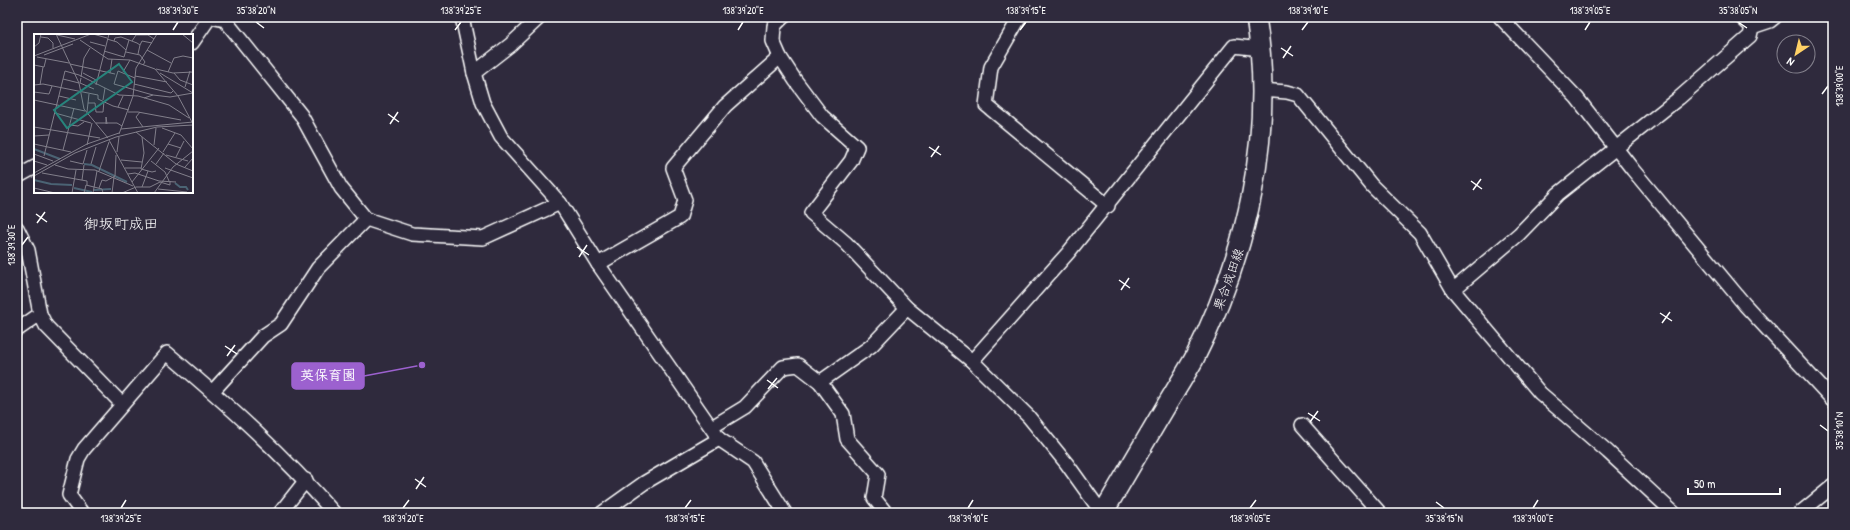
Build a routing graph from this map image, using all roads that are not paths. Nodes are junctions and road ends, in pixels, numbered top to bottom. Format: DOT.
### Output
graph roads {
  1 [pos="210,17"];
  2 [pos="462,17"];
  3 [pos="540,17"];
  4 [pos="1020,17"];
  5 [pos="1256,17"];
  6 [pos="1500,17"];
  7 [pos="1741,17"];
  8 [pos="1775,17"];
  9 [pos="775,20"];
  10 [pos="1752,27"];
  11 [pos="193,42"];
  12 [pos="1262,49"];
  13 [pos="780,57"];
  14 [pos="474,73"];
  15 [pos="1262,90"];
  16 [pos="1617,147"];
  17 [pos="34,168"];
  18 [pos="17,178"];
  19 [pos="560,203"];
  20 [pos="1108,206"];
  21 [pos="366,219"];
  22 [pos="17,228"];
  23 [pos="598,264"];
  24 [pos="1453,290"];
  25 [pos="907,308"];
  26 [pos="40,314"];
  27 [pos="17,330"];
  28 [pos="972,361"];
  29 [pos="820,382"];
  30 [pos="213,391"];
  31 [pos="1833,400"];
  32 [pos="122,404"];
  33 [pos="1302,425"];
  34 [pos="712,428"];
  35 [pos="719,439"];
  36 [pos="306,480"];
  37 [pos="1833,486"];
  38 [pos="82,513"];
  39 [pos="280,513"];
  40 [pos="334,513"];
  41 [pos="602,513"];
  42 [pos="786,513"];
  43 [pos="886,513"];
  44 [pos="1102,513"];
  45 [pos="1380,513"];
  46 [pos="1674,513"];
  47 [pos="1800,513"];
  1 -- 11 [label="street"];
  1 -- 21 [label="street"];
  2 -- 14 [label="street"];
  3 -- 14 [label="street"];
  4 -- 20 [label="street"];
  5 -- 12 [label="main road, 栗合成田線"];
  6 -- 16 [label="street"];
  7 -- 10 [label="street"];
  8 -- 10 [label="street"];
  9 -- 13 [label="street"];
  10 -- 16 [label="street"];
  12 -- 15 [label="main road, 栗合成田線"];
  12 -- 20 [label="street"];
  13 -- 23 [label="street"];
  13 -- 25 [label="street"];
  14 -- 19 [label="street"];
  15 -- 24 [label="street"];
  15 -- 44 [label="main road, 栗合成田線"];
  16 -- 24 [label="street"];
  16 -- 31 [label="street"];
  17 -- 18 [label="street"];
  19 -- 21 [label="street"];
  19 -- 23 [label="street"];
  20 -- 28 [label="street"];
  21 -- 30 [label="street"];
  22 -- 26 [label="street"];
  23 -- 34 [label="street"];
  24 -- 46 [label="street"];
  25 -- 28 [label="street"];
  25 -- 29 [label="street"];
  26 -- 27 [label="street"];
  26 -- 32 [label="street"];
  28 -- 44 [label="street"];
  29 -- 34 [label="street"];
  29 -- 43 [label="street"];
  30 -- 32 [label="street"];
  30 -- 36 [label="street"];
  32 -- 38 [label="street"];
  33 -- 45 [label="street"];
  34 -- 35 [label="street"];
  35 -- 41 [label="street"];
  35 -- 42 [label="street"];
  36 -- 39 [label="street"];
  36 -- 40 [label="street"];
  37 -- 47 [label="street"];
}
